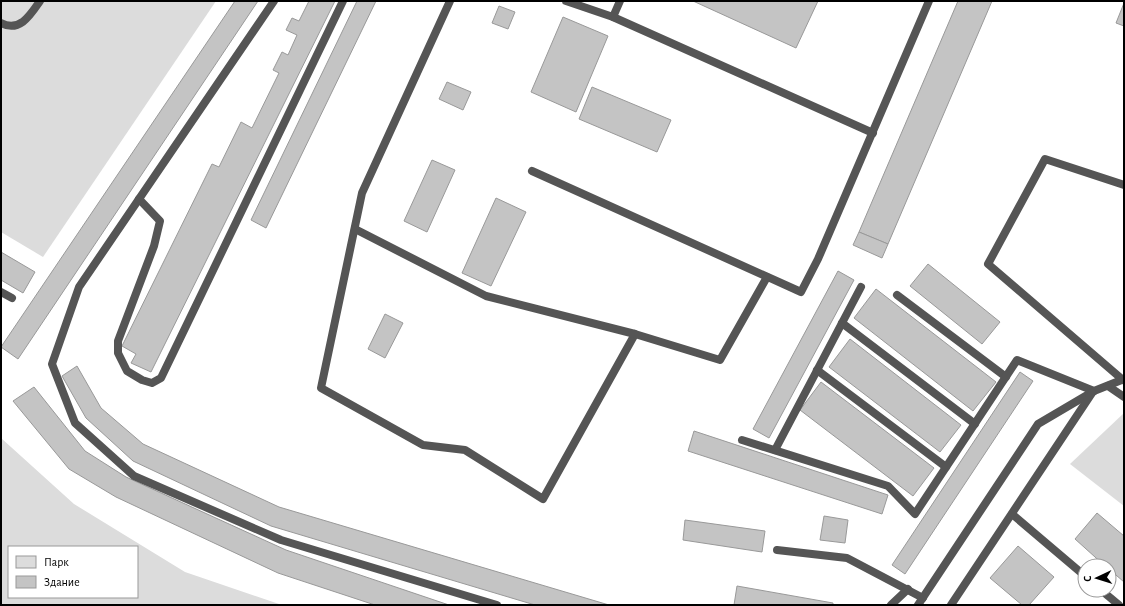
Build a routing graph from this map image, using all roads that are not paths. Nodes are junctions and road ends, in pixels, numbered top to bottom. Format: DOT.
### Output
graph roads {
  1 [pos="40,1"];
  2 [pos="274,1"];
  3 [pos="343,1"];
  4 [pos="450,1"];
  5 [pos="566,1"];
  6 [pos="620,1"];
  7 [pos="929,1"];
  8 [pos="613,17"];
  9 [pos="1,23"];
  10 [pos="873,133"];
  11 [pos="532,171"];
  12 [pos="1124,185"];
  13 [pos="139,200"];
  14 [pos="354,229"];
  15 [pos="768,277"];
  16 [pos="861,287"];
  17 [pos="1,292"];
  18 [pos="897,295"];
  19 [pos="12,298"];
  20 [pos="842,323"];
  21 [pos="635,334"];
  22 [pos="817,370"];
  23 [pos="1006,377"];
  24 [pos="1124,380"];
  25 [pos="1108,386"];
  26 [pos="1094,391"];
  27 [pos="1124,397"];
  28 [pos="975,424"];
  29 [pos="742,440"];
  30 [pos="775,450"];
  31 [pos="946,467"];
  32 [pos="1012,514"];
  33 [pos="777,550"];
  34 [pos="1077,569"];
  35 [pos="908,590"];
  36 [pos="923,598"];
  37 [pos="1111,598"];
  38 [pos="497,605"];
  39 [pos="891,605"];
  40 [pos="918,605"];
  41 [pos="951,605"];
  42 [pos="1119,605"];
  1 -- 9 [label="lane"];
  2 -- 13 [label="lane"];
  3 -- 13 [label="lane"];
  4 -- 14 [label="lane"];
  5 -- 8 [label="lane"];
  6 -- 8 [label="lane"];
  7 -- 10 [label="lane"];
  8 -- 10 [label="lane"];
  10 -- 15 [label="lane"];
  11 -- 15 [label="lane"];
  12 -- 24 [label="lane"];
  13 -- 38 [label="lane"];
  14 -- 21 [label="lane"];
  14 -- 21 [label="lane"];
  15 -- 21 [label="lane"];
  16 -- 20 [label="lane"];
  17 -- 19 [label="lane"];
  18 -- 23 [label="lane"];
  20 -- 22 [label="lane"];
  20 -- 28 [label="lane"];
  22 -- 30 [label="lane"];
  22 -- 31 [label="lane"];
  23 -- 26 [label="lane"];
  23 -- 28 [label="lane"];
  24 -- 25 [label="lane"];
  25 -- 26 [label="lane"];
  25 -- 27 [label="lane"];
  26 -- 32 [label="lane"];
  26 -- 36 [label="lane"];
  28 -- 31 [label="lane"];
  29 -- 30 [label="lane"];
  30 -- 31 [label="lane"];
  32 -- 34 [label="lane"];
  32 -- 41 [label="lane"];
  33 -- 35 [label="lane"];
  35 -- 36 [label="lane"];
  35 -- 39 [label="lane"];
  36 -- 40 [label="lane"];
  37 -- 42 [label="lane"];
}
